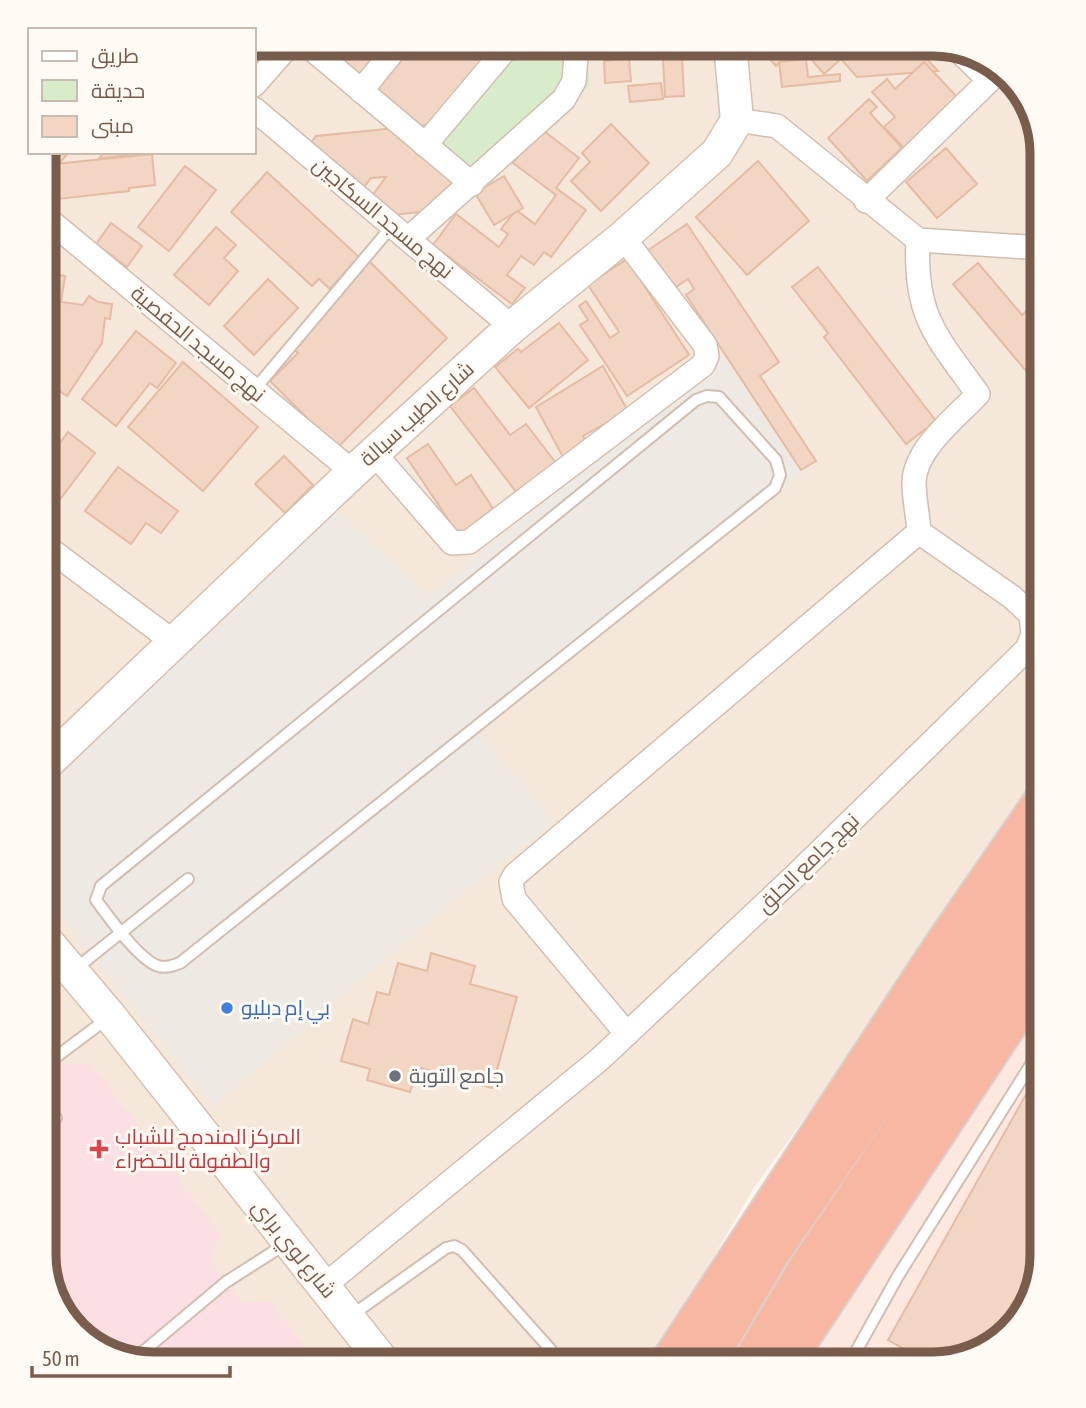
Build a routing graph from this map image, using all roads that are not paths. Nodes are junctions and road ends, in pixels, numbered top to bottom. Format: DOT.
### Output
graph roads {
  1 [pos="279,56"];
  2 [pos="320,56"];
  3 [pos="389,56"];
  4 [pos="500,56"];
  5 [pos="576,56"];
  6 [pos="731,56"];
  7 [pos="992,76"];
  8 [pos="256,83"];
  9 [pos="361,91"];
  10 [pos="256,110"];
  11 [pos="737,120"];
  12 [pos="425,145"];
  13 [pos="472,184"];
  14 [pos="866,201"];
  15 [pos="56,226"];
  16 [pos="400,233"];
  17 [pos="623,237"];
  18 [pos="918,240"];
  19 [pos="1030,247"];
  20 [pos="512,327"];
  21 [pos="254,390"];
  22 [pos="363,462"];
  23 [pos="919,532"];
  24 [pos="56,554"];
  25 [pos="1030,614"];
  26 [pos="1030,642"];
  27 [pos="175,643"];
  28 [pos="56,754"];
  29 [pos="1030,820"];
  30 [pos="1030,876"];
  31 [pos="188,878"];
  32 [pos="122,933"];
  33 [pos="1030,940"];
  34 [pos="56,953"];
  35 [pos="72,972"];
  36 [pos="1030,990"];
  37 [pos="110,1016"];
  38 [pos="627,1034"];
  39 [pos="56,1057"];
  40 [pos="1030,1066"];
  41 [pos="287,1243"];
  42 [pos="325,1285"];
  43 [pos="349,1317"];
  44 [pos="551,1350"];
  45 [pos="143,1351"];
  46 [pos="376,1352"];
  47 [pos="677,1352"];
  48 [pos="712,1352"];
  49 [pos="758,1352"];
  50 [pos="791,1352"];
  51 [pos="856,1352"];
  1 -- 8 [label="street"];
  2 -- 9 [label="street"];
  3 -- 9 [label="street"];
  4 -- 12 [label="street"];
  5 -- 13 [label="street"];
  6 -- 11 [label="street"];
  7 -- 14 [label="street"];
  9 -- 12 [label="street"];
  10 -- 16 [label="street, نهج مسجد السكاجين"];
  11 -- 14 [label="street"];
  11 -- 17 [label="street, شارع الطيب سيالة"];
  12 -- 13 [label="street"];
  13 -- 16 [label="street"];
  14 -- 18 [label="street"];
  15 -- 21 [label="street, نهج مسجد الحفصية"];
  16 -- 20 [label="street, نهج مسجد السكاجين"];
  16 -- 21 [label="lane"];
  17 -- 20 [label="street, شارع الطيب سيالة"];
  17 -- 22 [label="street, نهج مسجد الحفصية"];
  18 -- 19 [label="street"];
  18 -- 23 [label="street"];
  20 -- 22 [label="street, شارع الطيب سيالة"];
  21 -- 22 [label="street, نهج مسجد الحفصية"];
  22 -- 27 [label="street, شارع الطيب سيالة"];
  23 -- 25 [label="street, نهج جامع الحلق"];
  23 -- 38 [label="street"];
  24 -- 27 [label="street"];
  26 -- 38 [label="street, نهج جامع الحلق"];
  27 -- 28 [label="street, شارع الطيب سيالة"];
  29 -- 47 [label="highway"];
  30 -- 48 [label="highway"];
  31 -- 32 [label="lane"];
  32 -- 32 [label="lane"];
  32 -- 35 [label="lane"];
  33 -- 49 [label="highway"];
  34 -- 35 [label="street, شارع لوي براي"];
  35 -- 37 [label="street, شارع لوي براي"];
  36 -- 50 [label="highway"];
  37 -- 39 [label="lane"];
  37 -- 41 [label="street, شارع لوي براي"];
  38 -- 42 [label="street, نهج جامع الحلق"];
  40 -- 51 [label="lane"];
  41 -- 42 [label="street, شارع لوي براي"];
  41 -- 45 [label="lane"];
  42 -- 43 [label="street, شارع لوي براي"];
  43 -- 44 [label="lane"];
  43 -- 46 [label="street, شارع لوي براي"];
}
